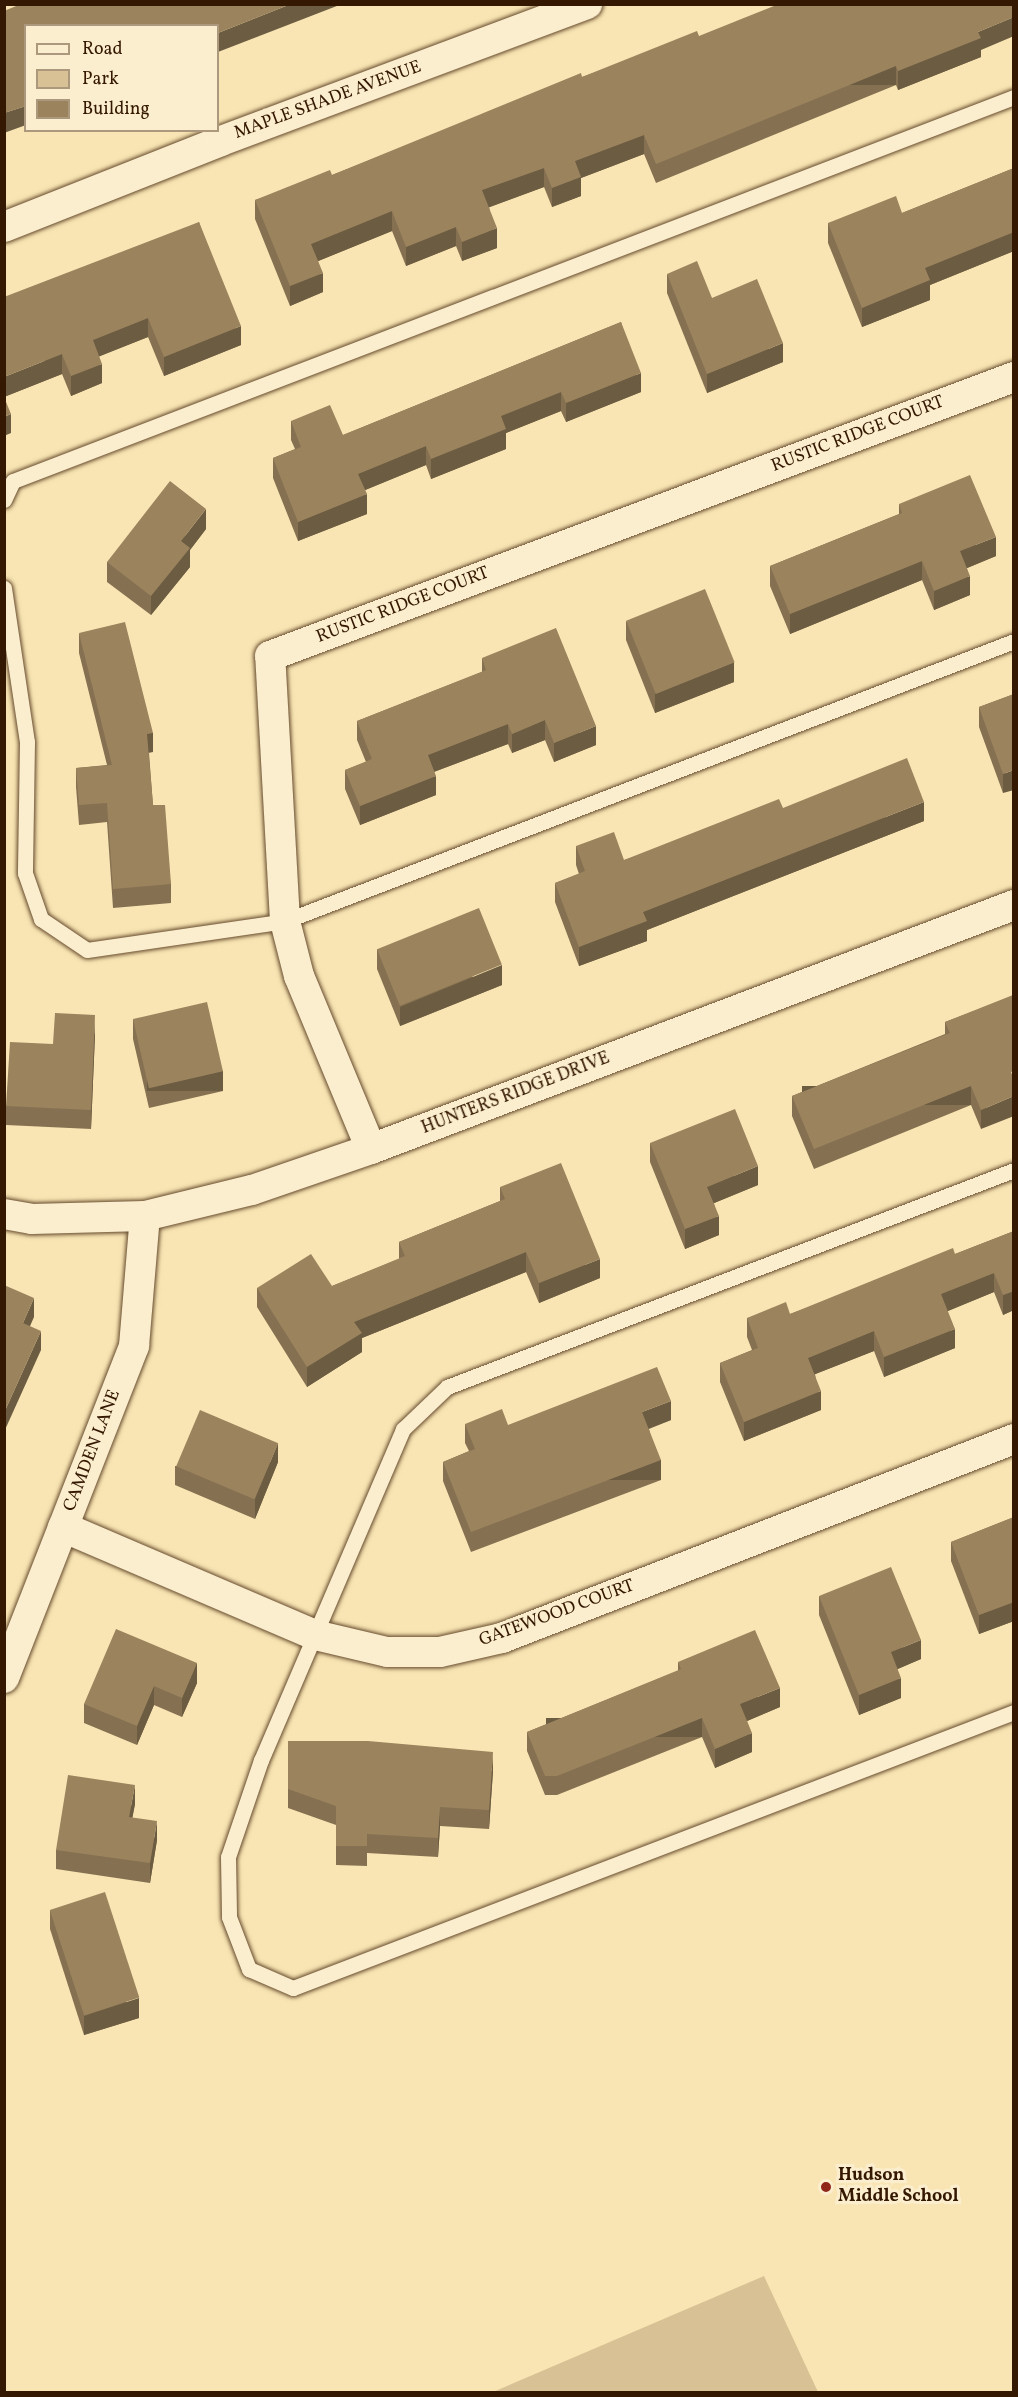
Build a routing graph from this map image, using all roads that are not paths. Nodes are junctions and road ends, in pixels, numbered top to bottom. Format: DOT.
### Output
graph roads {
  1 [pos="587,4"];
  2 [pos="1014,97"];
  3 [pos="4,227"];
  4 [pos="1014,377"];
  5 [pos="4,500"];
  6 [pos="4,588"];
  7 [pos="1014,641"];
  8 [pos="1014,905"];
  9 [pos="285,921"];
  10 [pos="371,1149"];
  11 [pos="1014,1170"];
  12 [pos="4,1214"];
  13 [pos="146,1216"];
  14 [pos="1014,1439"];
  15 [pos="63,1527"];
  16 [pos="315,1635"];
  17 [pos="4,1678"];
  18 [pos="1014,1712"];
  1 -- 3 [label="street, MAPLE SHADE AVENUE"];
  2 -- 5 [label="lane"];
  4 -- 9 [label="street, RUSTIC RIDGE COURT"];
  6 -- 9 [label="lane"];
  7 -- 9 [label="lane"];
  8 -- 10 [label="street, HUNTERS RIDGE DRIVE"];
  9 -- 10 [label="street, RUSTIC RIDGE COURT"];
  10 -- 13 [label="street, HUNTERS RIDGE DRIVE"];
  11 -- 16 [label="lane"];
  12 -- 13 [label="street, HUNTERS RIDGE DRIVE"];
  13 -- 15 [label="street, CAMDEN LANE"];
  14 -- 16 [label="street, GATEWOOD COURT"];
  15 -- 16 [label="street, GATEWOOD COURT"];
  15 -- 17 [label="street, CAMDEN LANE"];
  16 -- 18 [label="lane"];
}
